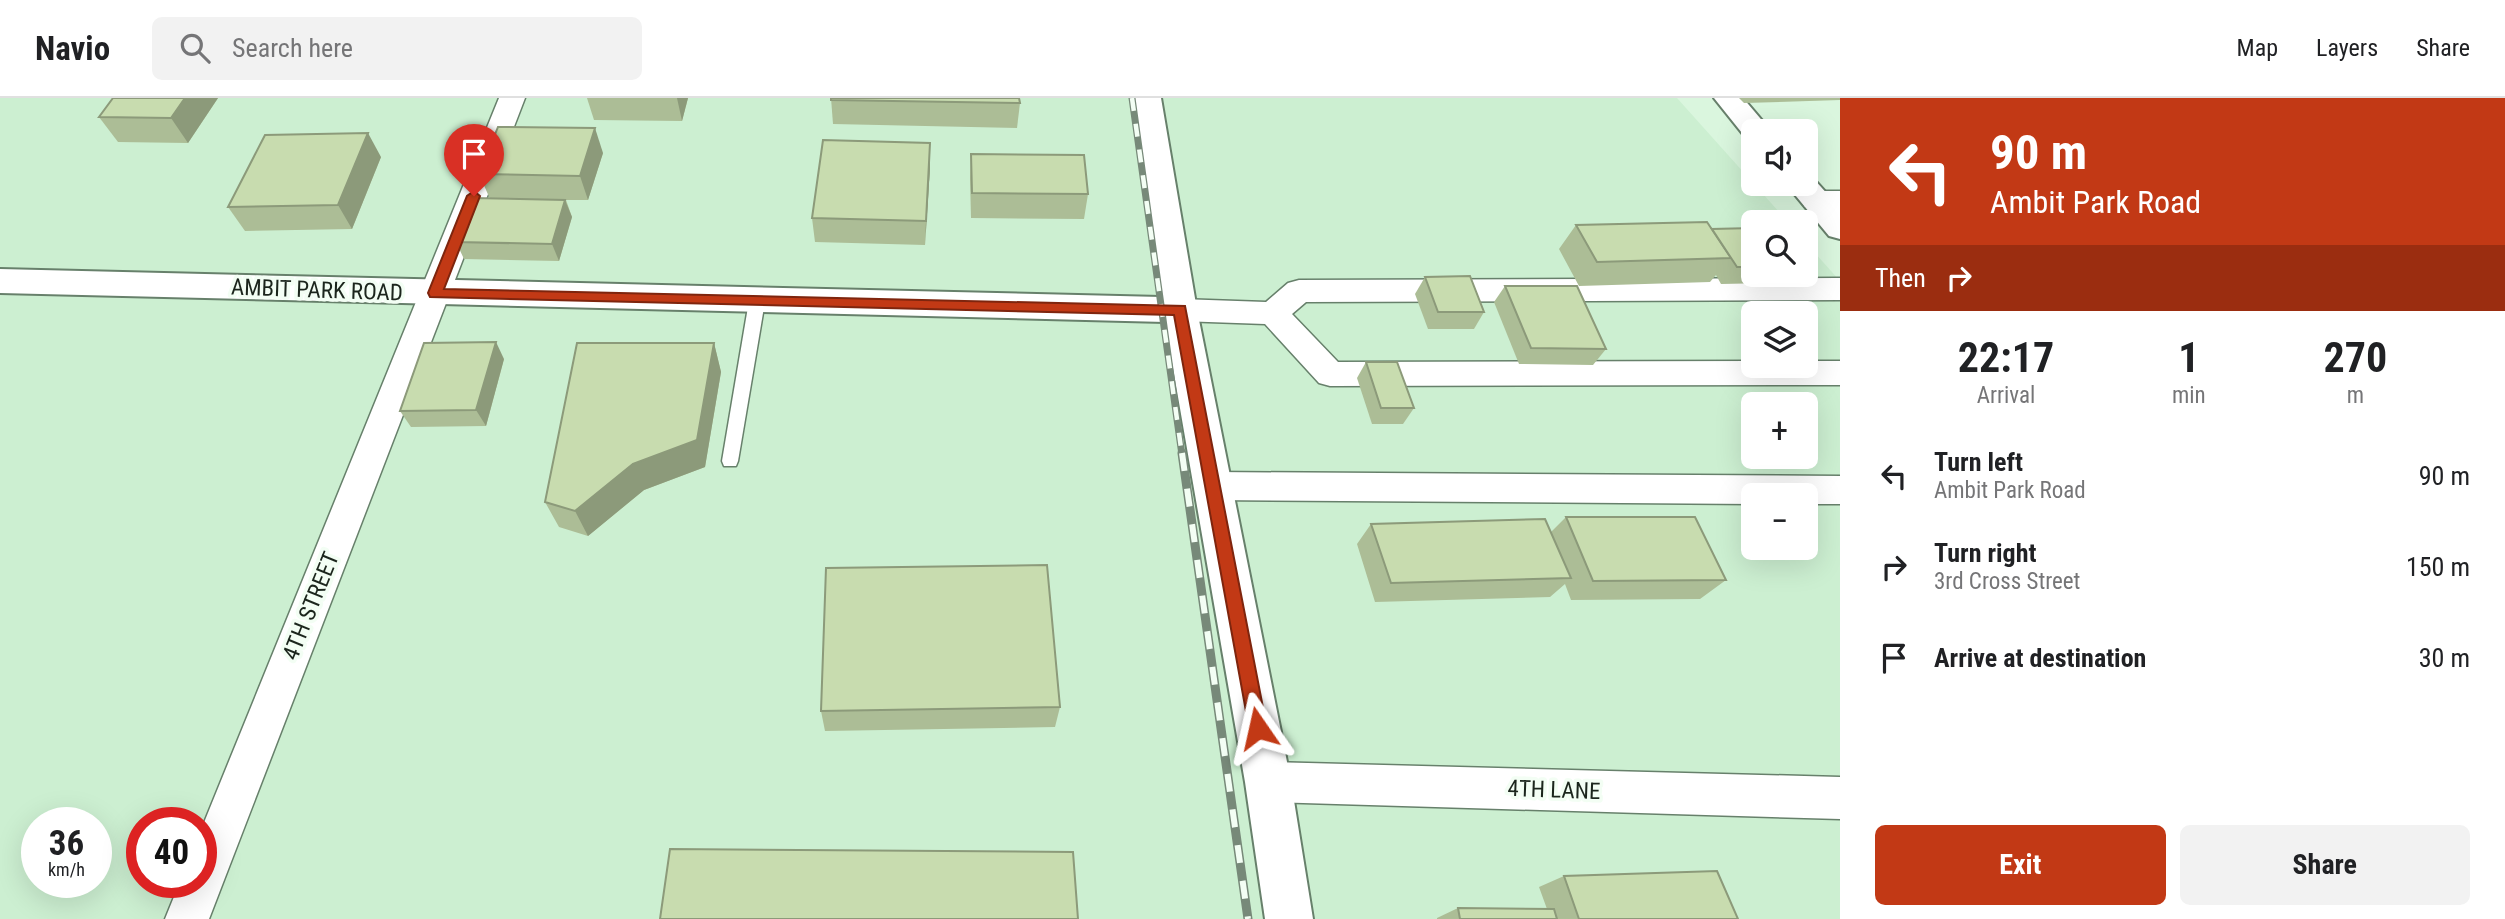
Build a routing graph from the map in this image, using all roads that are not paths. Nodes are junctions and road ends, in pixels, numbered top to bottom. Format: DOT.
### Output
graph roads {
  1 [pos="512,98"];
  2 [pos="1147,98"];
  3 [pos="1728,98"];
  4 [pos="1746,119"];
  5 [pos="1819,195"];
  6 [pos="1840,228"];
  7 [pos="0,281"];
  8 [pos="1840,289"];
  9 [pos="435,293"];
  10 [pos="757,301"];
  11 [pos="1180,310"];
  12 [pos="1273,313"];
  13 [pos="1840,373"];
  14 [pos="730,461"];
  15 [pos="1213,486"];
  16 [pos="1840,491"];
  17 [pos="1268,782"];
  18 [pos="1840,799"];
  19 [pos="187,919"];
  20 [pos="1289,919"];
  1 -- 9 [label="street, 4TH STREET"];
  2 -- 11 [label="street"];
  3 -- 4 [label="street"];
  5 -- 6 [label="street"];
  7 -- 9 [label="street, AMBIT PARK ROAD"];
  8 -- 12 [label="street"];
  9 -- 10 [label="street, AMBIT PARK ROAD"];
  9 -- 19 [label="street, 4TH STREET"];
  10 -- 11 [label="street, AMBIT PARK ROAD"];
  10 -- 14 [label="lane"];
  11 -- 12 [label="street"];
  11 -- 15 [label="street"];
  12 -- 13 [label="street"];
  15 -- 16 [label="street"];
  15 -- 17 [label="street"];
  17 -- 18 [label="street, 4TH LANE"];
  17 -- 20 [label="street"];
}
